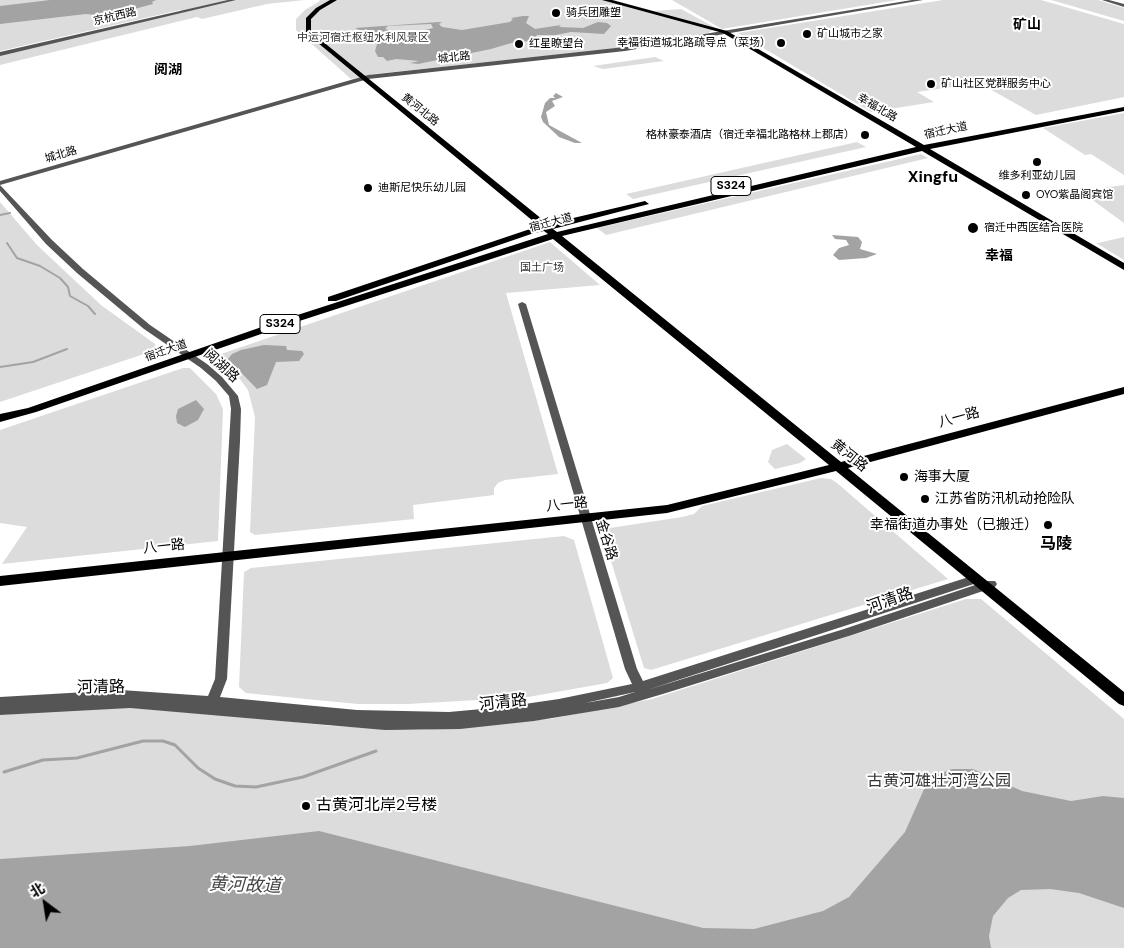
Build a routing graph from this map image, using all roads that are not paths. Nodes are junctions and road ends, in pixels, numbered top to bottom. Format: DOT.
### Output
graph roads {
  1 [pos="234,0"];
  2 [pos="334,0"];
  3 [pos="338,0"];
  4 [pos="605,0"];
  5 [pos="921,0"];
  6 [pos="1104,0"];
  7 [pos="1124,6"];
  8 [pos="727,32"];
  9 [pos="0,54"];
  10 [pos="365,78"];
  11 [pos="1124,103"];
  12 [pos="1124,109"];
  13 [pos="922,145"];
  14 [pos="0,183"];
  15 [pos="0,187"];
  16 [pos="553,230"];
  17 [pos="1124,263"];
  18 [pos="1124,267"];
  19 [pos="522,304"];
  20 [pos="185,354"];
  21 [pos="1124,385"];
  22 [pos="1124,390"];
  23 [pos="0,410"];
  24 [pos="0,418"];
  25 [pos="840,463"];
  26 [pos="584,516"];
  27 [pos="230,552"];
  28 [pos="0,572"];
  29 [pos="0,581"];
  30 [pos="984,583"];
  31 [pos="642,691"];
  32 [pos="1124,691"];
  33 [pos="1124,700"];
  34 [pos="0,702"];
  35 [pos="211,706"];
  36 [pos="0,710"];
  1 -- 9 [label="street, 京杭西路"];
  2 -- 10 [label="main road, 黄河北路"];
  3 -- 10 [label="main road, 黄河北路"];
  4 -- 8 [label="main road, 幸福北路"];
  5 -- 8 [label="street, 城北路"];
  6 -- 7 [label="street"];
  8 -- 10 [label="street, 城北路"];
  8 -- 13 [label="main road, 幸福北路"];
  10 -- 14 [label="street, 城北路"];
  10 -- 16 [label="main road, 黄河北路"];
  11 -- 13 [label="main road, 宿迁大道 / S324"];
  12 -- 13 [label="main road, 宿迁大道 / S324"];
  13 -- 16 [label="main road, 宿迁大道 / S324"];
  13 -- 17 [label="main road, 幸福北路"];
  13 -- 18 [label="main road, 幸福北路"];
  15 -- 20 [label="street, 阅湖路"];
  16 -- 20 [label="main road, 宿迁大道 / S324"];
  16 -- 25 [label="main road, 黄河路"];
  19 -- 26 [label="street, 金谷路"];
  20 -- 23 [label="main road, 宿迁大道 / S324"];
  20 -- 24 [label="main road, 宿迁大道 / S324"];
  20 -- 27 [label="street, 阅湖路"];
  21 -- 25 [label="main road, 八一路"];
  22 -- 25 [label="main road, 八一路"];
  25 -- 26 [label="main road, 八一路"];
  25 -- 30 [label="main road, 黄河路"];
  26 -- 27 [label="main road, 八一路"];
  26 -- 31 [label="street, 金谷路"];
  27 -- 28 [label="main road, 八一路"];
  27 -- 29 [label="main road, 八一路"];
  27 -- 35 [label="street, 阅湖路"];
  30 -- 31 [label="street, 河清路"];
  30 -- 32 [label="main road, 黄河路"];
  30 -- 33 [label="main road, 黄河路"];
  31 -- 35 [label="street, 河清路"];
  34 -- 35 [label="street, 河清路"];
  35 -- 36 [label="street, 河清路"];
}
